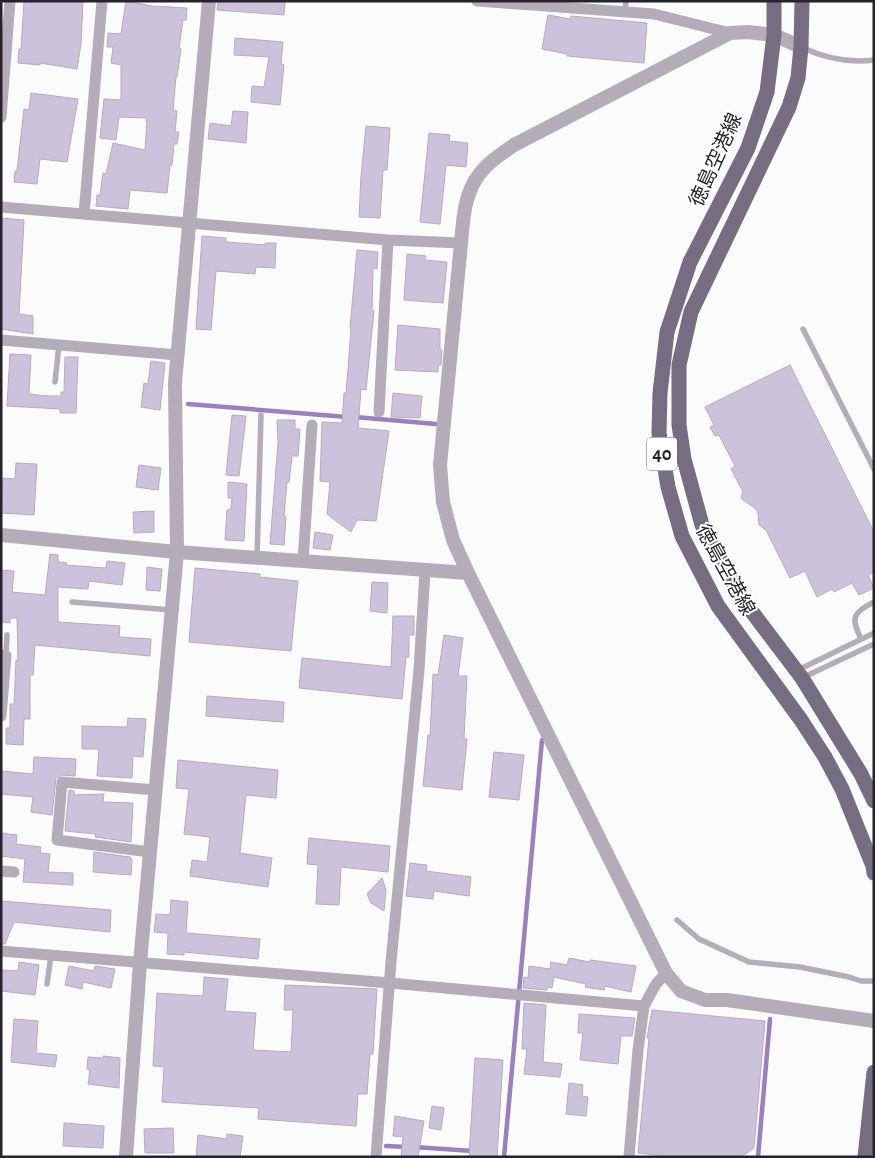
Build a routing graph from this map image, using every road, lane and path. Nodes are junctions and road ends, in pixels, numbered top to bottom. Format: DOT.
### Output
graph roads {
  1 [pos="10,1"];
  2 [pos="102,1"];
  3 [pos="209,1"];
  4 [pos="477,1"];
  5 [pos="774,1"];
  6 [pos="802,1"];
  7 [pos="626,6"];
  8 [pos="730,33"];
  9 [pos="774,35"];
  10 [pos="801,47"];
  11 [pos="874,60"];
  12 [pos="1,117"];
  13 [pos="1,207"];
  14 [pos="84,214"];
  15 [pos="189,222"];
  16 [pos="388,240"];
  17 [pos="461,243"];
  18 [pos="803,329"];
  19 [pos="1,340"];
  20 [pos="59,345"];
  21 [pos="178,355"];
  22 [pos="55,382"];
  23 [pos="379,412"];
  24 [pos="261,416"];
  25 [pos="312,425"];
  26 [pos="874,469"];
  27 [pos="1,535"];
  28 [pos="177,552"];
  29 [pos="257,558"];
  30 [pos="302,561"];
  31 [pos="425,571"];
  32 [pos="468,574"];
  33 [pos="72,602"];
  34 [pos="874,602"];
  35 [pos="172,610"];
  36 [pos="874,633"];
  37 [pos="7,635"];
  38 [pos="861,639"];
  39 [pos="874,644"];
  40 [pos="4,655"];
  41 [pos="799,674"];
  42 [pos="1,716"];
  43 [pos="155,790"];
  44 [pos="874,801"];
  45 [pos="150,852"];
  46 [pos="1,871"];
  47 [pos="14,872"];
  48 [pos="874,873"];
  49 [pos="678,920"];
  50 [pos="1,951"];
  51 [pos="51,955"];
  52 [pos="140,963"];
  53 [pos="666,974"];
  54 [pos="874,980"];
  55 [pos="390,983"];
  56 [pos="48,984"];
  57 [pos="644,1006"];
  58 [pos="874,1021"];
  59 [pos="874,1072"];
  60 [pos="126,1157"];
  61 [pos="376,1157"];
  62 [pos="629,1157"];
  63 [pos="865,1157"];
  1 -- 12 [label="street"];
  2 -- 14 [label="street"];
  3 -- 15 [label="street"];
  4 -- 7 [label="street"];
  5 -- 9 [label="main road, 徳島空港線 / 40"];
  6 -- 10 [label="main road, 徳島空港線 / 40"];
  7 -- 8 [label="street"];
  8 -- 9 [label="street"];
  8 -- 17 [label="street"];
  9 -- 10 [label="street"];
  9 -- 48 [label="main road, 徳島空港線 / 40"];
  10 -- 11 [label="lane"];
  10 -- 41 [label="main road, 徳島空港線 / 40"];
  13 -- 14 [label="street"];
  14 -- 15 [label="street"];
  15 -- 16 [label="street"];
  15 -- 21 [label="street"];
  16 -- 17 [label="street"];
  16 -- 23 [label="street"];
  17 -- 32 [label="street"];
  18 -- 26 [label="lane"];
  19 -- 20 [label="street"];
  20 -- 21 [label="street"];
  20 -- 22 [label="lane"];
  21 -- 28 [label="street"];
  24 -- 29 [label="lane"];
  25 -- 30 [label="street"];
  27 -- 28 [label="street"];
  28 -- 29 [label="street"];
  28 -- 35 [label="street"];
  29 -- 30 [label="street"];
  30 -- 31 [label="street"];
  31 -- 32 [label="street"];
  31 -- 55 [label="street"];
  32 -- 53 [label="street"];
  33 -- 35 [label="lane"];
  34 -- 38 [label="lane"];
  35 -- 43 [label="street"];
  36 -- 38 [label="lane"];
  37 -- 40 [label="lane"];
  38 -- 41 [label="lane"];
  39 -- 41 [label="lane"];
  40 -- 42 [label="street"];
  41 -- 44 [label="main road, 徳島空港線 / 40"];
  43 -- 45 [label="street"];
  43 -- 45 [label="street"];
  45 -- 52 [label="street"];
  46 -- 47 [label="street"];
  49 -- 54 [label="lane"];
  50 -- 51 [label="street"];
  51 -- 52 [label="street"];
  51 -- 56 [label="lane"];
  52 -- 55 [label="street"];
  52 -- 60 [label="street"];
  53 -- 57 [label="street"];
  53 -- 58 [label="street"];
  55 -- 57 [label="street"];
  55 -- 61 [label="street"];
  57 -- 62 [label="street"];
  59 -- 63 [label="main road"];
}
